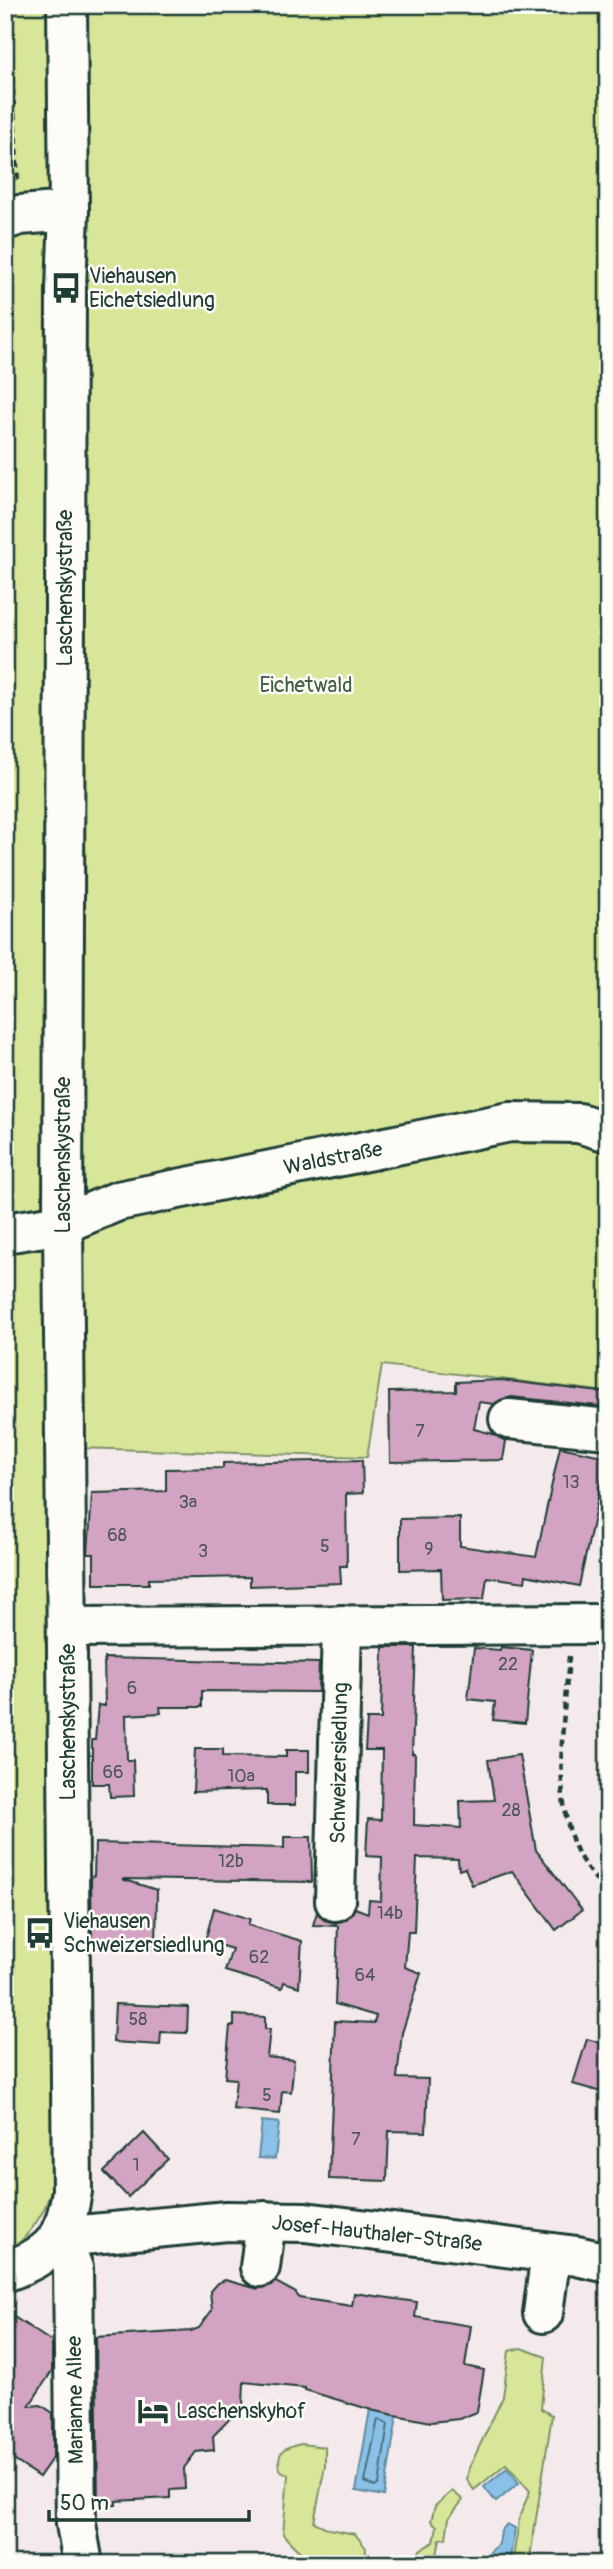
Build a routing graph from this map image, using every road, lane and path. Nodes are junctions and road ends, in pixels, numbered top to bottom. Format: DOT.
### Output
graph roads {
  1 [pos="8,5"];
  2 [pos="67,5"];
  3 [pos="69,211"];
  4 [pos="13,217"];
  5 [pos="608,1132"];
  6 [pos="63,1224"];
  7 [pos="5,1233"];
  8 [pos="509,1419"];
  9 [pos="608,1429"];
  10 [pos="590,1624"];
  11 [pos="342,1625"];
  12 [pos="67,1627"];
  13 [pos="608,1890"];
  14 [pos="335,1901"];
  15 [pos="266,2221"];
  16 [pos="61,2237"];
  17 [pos="551,2253"];
  18 [pos="608,2263"];
  19 [pos="260,2267"];
  20 [pos="5,2272"];
  21 [pos="543,2314"];
  22 [pos="83,2564"];
  1 -- 4 [label="path"];
  2 -- 3 [label="street, Laschenskystraße"];
  3 -- 4 [label="street"];
  3 -- 6 [label="street, Laschenskystraße"];
  5 -- 6 [label="street, Waldstraße"];
  6 -- 7 [label="street, Waldstraße"];
  6 -- 12 [label="street, Laschenskystraße"];
  8 -- 9 [label="street"];
  10 -- 11 [label="street"];
  10 -- 13 [label="path"];
  11 -- 12 [label="street"];
  11 -- 14 [label="street, Schweizersiedlung"];
  12 -- 16 [label="street, Laschenskystraße"];
  15 -- 16 [label="street, Josef-Hauthaler-Straße"];
  15 -- 17 [label="street, Josef-Hauthaler-Straße"];
  15 -- 19 [label="street"];
  16 -- 20 [label="street"];
  16 -- 22 [label="street, Marianne Allee"];
  17 -- 18 [label="street, Josef-Hauthaler-Straße"];
  17 -- 21 [label="street"];
}
